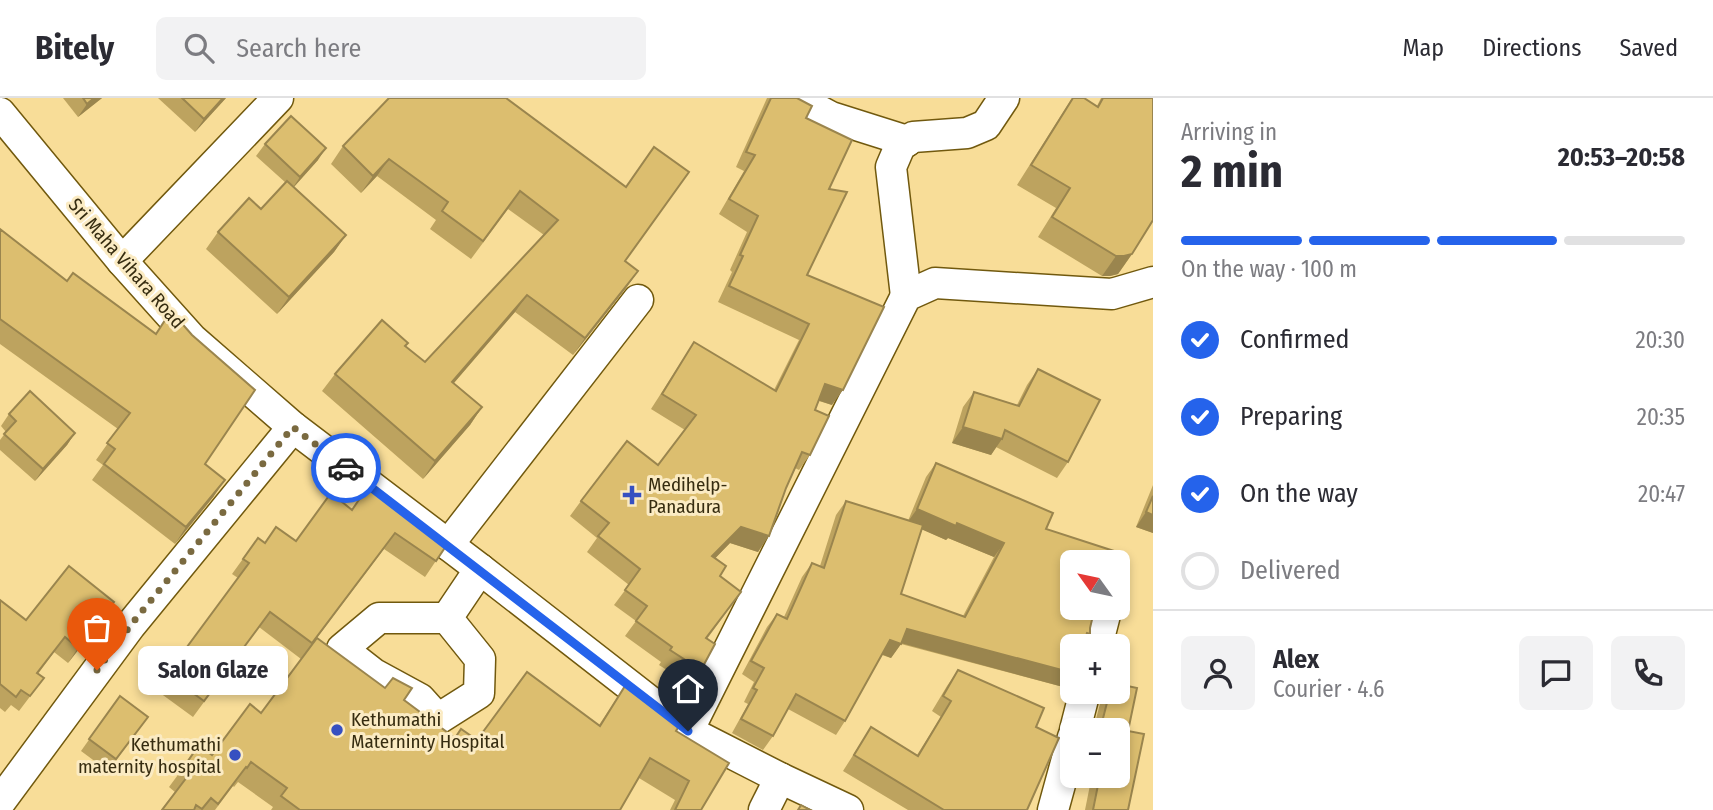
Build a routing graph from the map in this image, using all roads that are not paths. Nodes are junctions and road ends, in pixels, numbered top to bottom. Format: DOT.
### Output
graph roads {
  1 [pos="278,98"];
  2 [pos="795,98"];
  3 [pos="1004,98"];
  4 [pos="0,113"];
  5 [pos="907,141"];
  6 [pos="122,261"];
  7 [pos="1153,282"];
  8 [pos="906,296"];
  9 [pos="638,300"];
  10 [pos="293,427"];
  11 [pos="448,545"];
  12 [pos="480,569"];
  13 [pos="447,618"];
  14 [pos="688,731"];
  15 [pos="780,778"];
  16 [pos="1060,787"];
  17 [pos="0,802"];
  18 [pos="764,810"];
  19 [pos="848,810"];
  20 [pos="1054,810"];
  1 -- 6 [label="street"];
  2 -- 5 [label="street"];
  3 -- 5 [label="street"];
  4 -- 6 [label="street, Sri Maha Vihara Road"];
  5 -- 8 [label="street"];
  6 -- 10 [label="street, Sri Maha Vihara Road"];
  7 -- 8 [label="street"];
  8 -- 14 [label="street"];
  9 -- 11 [label="street"];
  10 -- 11 [label="street, Sri Maha Vihara Road"];
  10 -- 17 [label="street"];
  11 -- 12 [label="street, Sri Maha Vihara Road"];
  12 -- 13 [label="street"];
  12 -- 14 [label="street, Sri Maha Vihara Road"];
  14 -- 15 [label="street, Sri Maha Vihara Road"];
  15 -- 18 [label="street"];
  15 -- 19 [label="street, Sri Maha Vihara Road"];
  16 -- 20 [label="street"];
}
